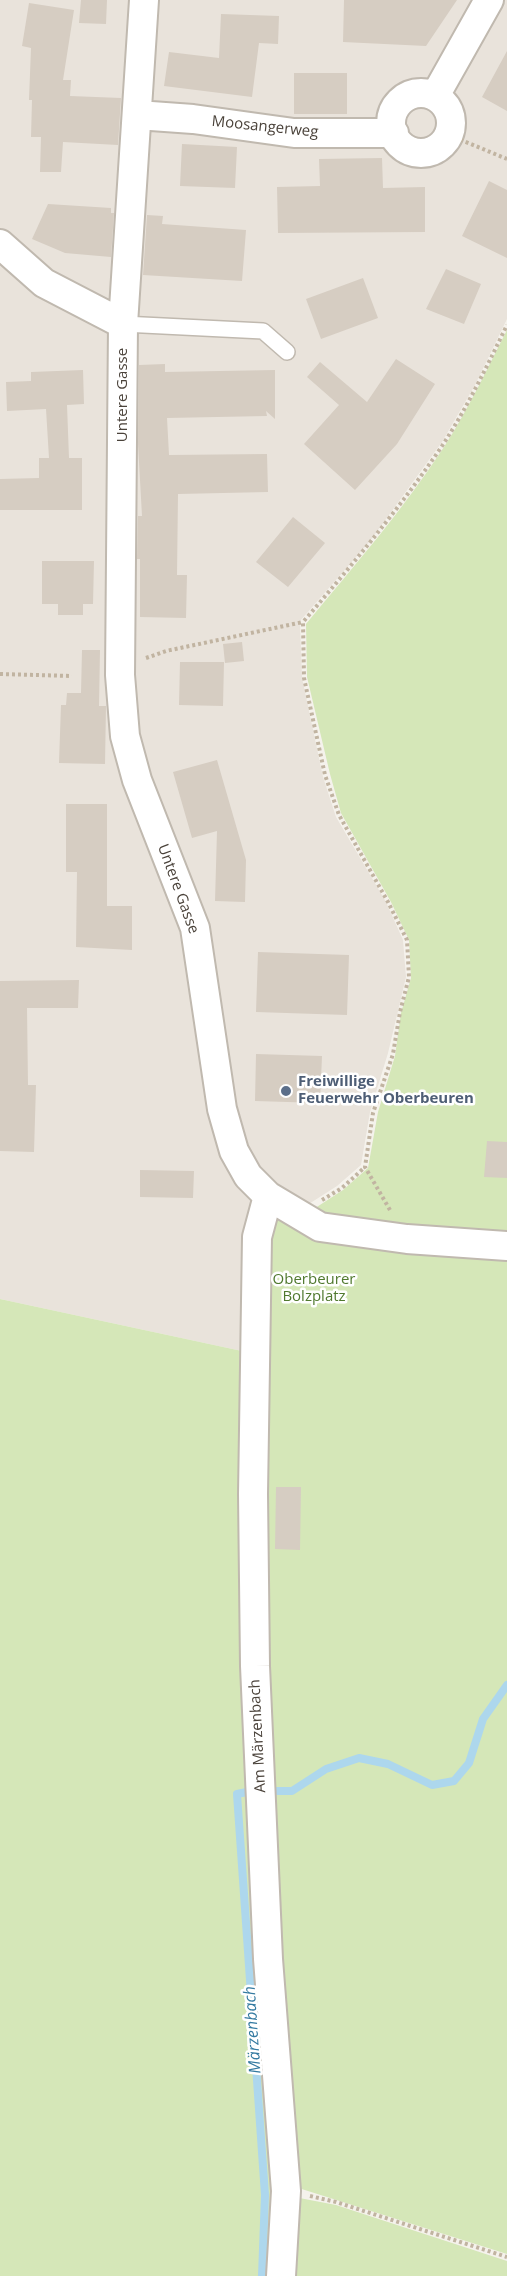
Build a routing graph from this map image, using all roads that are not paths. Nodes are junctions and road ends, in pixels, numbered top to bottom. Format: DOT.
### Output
graph roads {
  1 [pos="144,0"];
  2 [pos="489,0"];
  3 [pos="435,96"];
  4 [pos="137,115"];
  5 [pos="394,134"];
  6 [pos="0,244"];
  7 [pos="123,324"];
  8 [pos="287,352"];
  9 [pos="268,1196"];
  10 [pos="507,1245"];
  11 [pos="281,2276"];
  1 -- 4 [label="street, Untere Gasse"];
  2 -- 3 [label="street"];
  3 -- 5 [label="street"];
  3 -- 5 [label="street"];
  4 -- 5 [label="street, Moosangerweg"];
  4 -- 7 [label="street, Untere Gasse"];
  6 -- 7 [label="street"];
  7 -- 8 [label="lane"];
  7 -- 9 [label="street, Untere Gasse"];
  9 -- 10 [label="street, Untere Gasse"];
  9 -- 11 [label="street, Am Märzenbach"];
}
